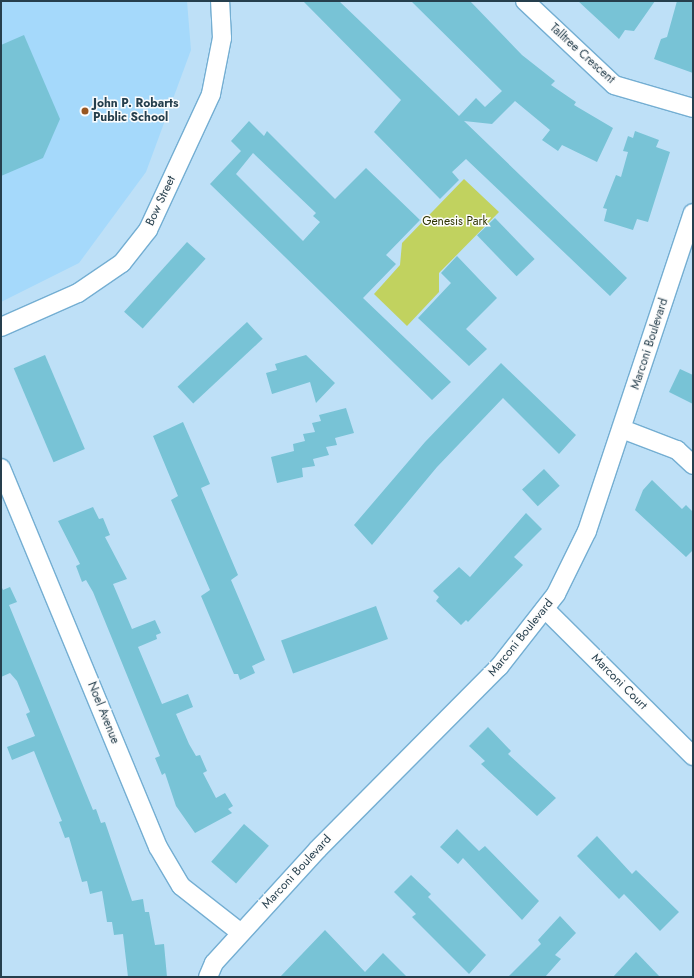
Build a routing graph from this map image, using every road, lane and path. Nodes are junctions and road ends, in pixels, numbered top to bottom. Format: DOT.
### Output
graph roads {
  1 [pos="220,1"];
  2 [pos="525,1"];
  3 [pos="693,108"];
  4 [pos="693,212"];
  5 [pos="1,327"];
  6 [pos="622,429"];
  7 [pos="693,465"];
  8 [pos="1,468"];
  9 [pos="544,609"];
  10 [pos="693,756"];
  11 [pos="241,933"];
  12 [pos="208,977"];
  1 -- 5 [label="street, Bow Street"];
  2 -- 3 [label="street, Talltree Crescent"];
  4 -- 6 [label="street, Marconi Boulevard"];
  6 -- 7 [label="street"];
  6 -- 9 [label="street, Marconi Boulevard"];
  8 -- 11 [label="street, Noel Avenue"];
  9 -- 10 [label="street, Marconi Court"];
  9 -- 11 [label="street, Marconi Boulevard"];
  11 -- 12 [label="street, Marconi Boulevard"];
}
